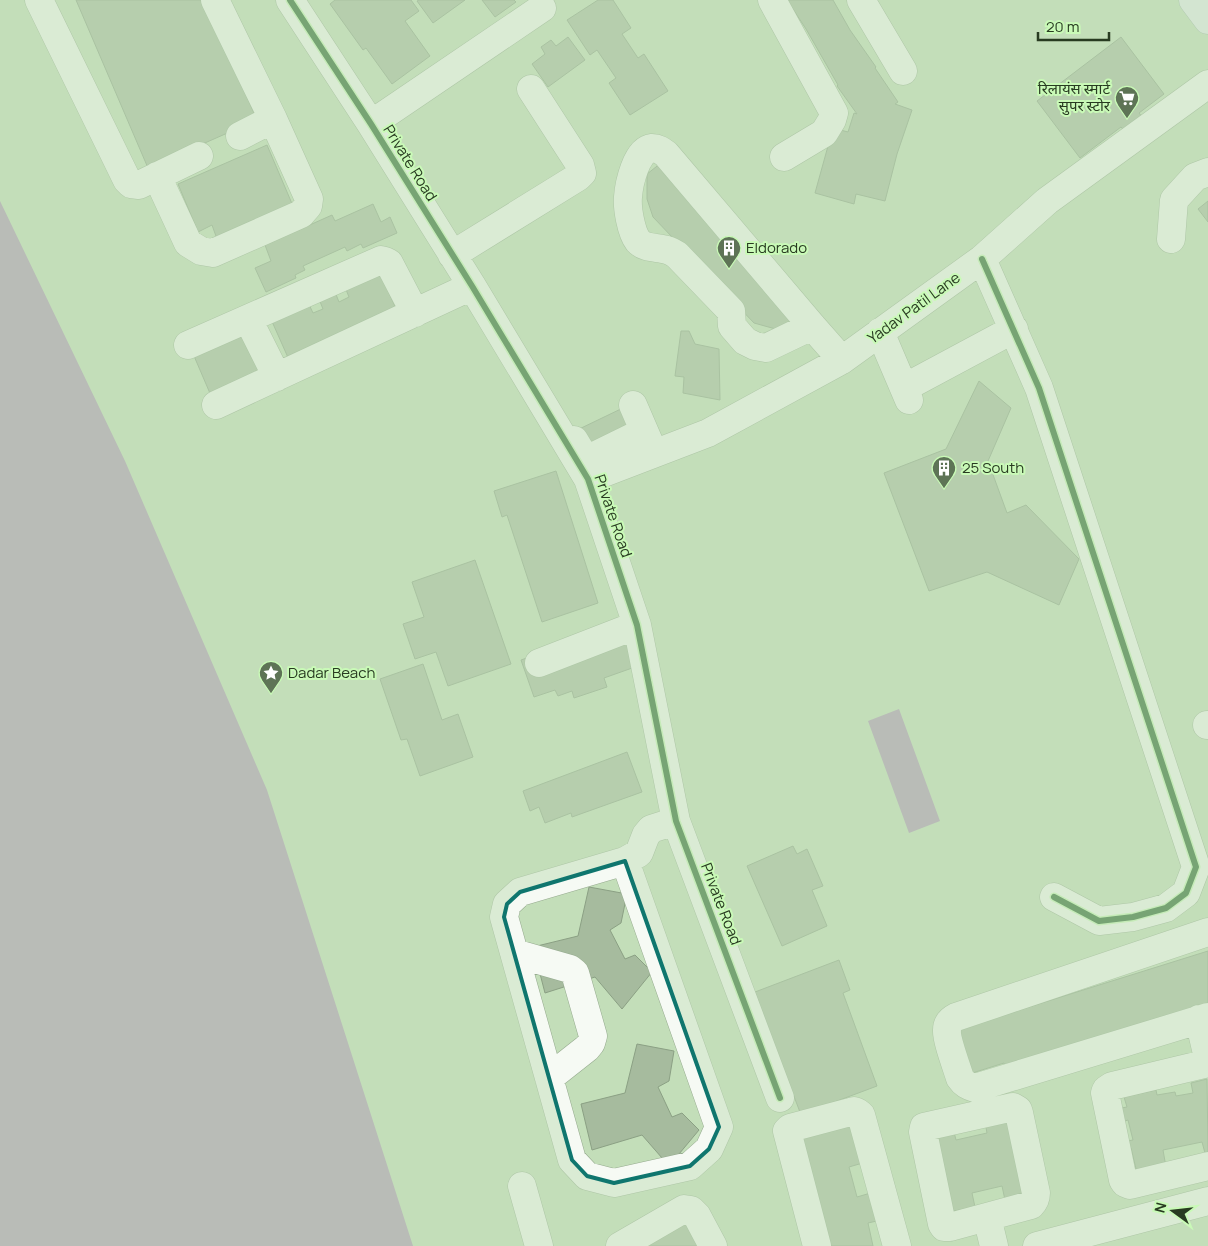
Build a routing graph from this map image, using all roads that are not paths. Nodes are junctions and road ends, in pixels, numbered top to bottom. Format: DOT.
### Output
graph roads {
  1 [pos="40,0"];
  2 [pos="215,0"];
  3 [pos="290,0"];
  4 [pos="772,0"];
  5 [pos="860,0"];
  6 [pos="1193,0"];
  7 [pos="542,8"];
  8 [pos="1208,20"];
  9 [pos="903,71"];
  10 [pos="1208,84"];
  11 [pos="531,89"];
  12 [pos="273,119"];
  13 [pos="371,124"];
  14 [pos="240,136"];
  15 [pos="199,156"];
  16 [pos="784,157"];
  17 [pos="1208,172"];
  18 [pos="157,176"];
  19 [pos="1171,239"];
  20 [pos="452,255"];
  21 [pos="982,259"];
  22 [pos="472,286"];
  23 [pos="415,313"];
  24 [pos="248,319"];
  25 [pos="812,326"];
  26 [pos="1014,329"];
  27 [pos="880,332"];
  28 [pos="188,346"];
  29 [pos="842,360"];
  30 [pos="277,377"];
  31 [pos="216,405"];
  32 [pos="632,405"];
  33 [pos="573,438"];
  34 [pos="646,444"];
  35 [pos="588,479"];
  36 [pos="637,626"];
  37 [pos="539,663"];
  38 [pos="676,820"];
  39 [pos="632,857"];
  40 [pos="1054,897"];
  41 [pos="1208,932"];
  42 [pos="514,953"];
  43 [pos="1203,1018"];
  44 [pos="1208,1058"];
  45 [pos="1208,1063"];
  46 [pos="549,1078"];
  47 [pos="780,1098"];
  48 [pos="1208,1166"];
  49 [pos="522,1186"];
  50 [pos="1208,1201"];
  51 [pos="987,1217"];
  52 [pos="539,1246"];
  53 [pos="620,1246"];
  54 [pos="713,1246"];
  55 [pos="816,1246"];
  56 [pos="897,1246"];
  57 [pos="994,1246"];
  58 [pos="1037,1246"];
  1 -- 18 [label="street"];
  2 -- 12 [label="street"];
  3 -- 13 [label="street, Private Road"];
  4 -- 16 [label="street"];
  5 -- 9 [label="street"];
  6 -- 8 [label="main road"];
  7 -- 13 [label="street"];
  10 -- 21 [label="street, Yadav Patil Lane"];
  11 -- 20 [label="street"];
  12 -- 14 [label="street"];
  12 -- 18 [label="street"];
  13 -- 20 [label="street, Private Road"];
  15 -- 18 [label="street"];
  17 -- 19 [label="street"];
  20 -- 22 [label="street, Private Road"];
  21 -- 26 [label="street"];
  21 -- 27 [label="street, Yadav Patil Lane"];
  22 -- 23 [label="street"];
  22 -- 33 [label="street, Private Road"];
  23 -- 24 [label="street"];
  23 -- 30 [label="street"];
  24 -- 28 [label="street"];
  24 -- 30 [label="street"];
  25 -- 25 [label="street"];
  25 -- 29 [label="street"];
  26 -- 27 [label="street"];
  26 -- 40 [label="street"];
  27 -- 29 [label="street, Yadav Patil Lane"];
  29 -- 34 [label="street, Yadav Patil Lane"];
  30 -- 31 [label="street"];
  32 -- 34 [label="street"];
  33 -- 34 [label="street"];
  33 -- 35 [label="street, Private Road"];
  34 -- 35 [label="street, Yadav Patil Lane"];
  35 -- 36 [label="street, Private Road"];
  36 -- 37 [label="street"];
  36 -- 38 [label="street, Private Road"];
  38 -- 39 [label="street"];
  38 -- 47 [label="street, Private Road"];
  39 -- 42 [label="street"];
  39 -- 46 [label="street"];
  41 -- 43 [label="street"];
  42 -- 46 [label="street"];
  42 -- 46 [label="street"];
  43 -- 44 [label="street"];
  45 -- 48 [label="street"];
  49 -- 52 [label="street"];
  50 -- 58 [label="street"];
  51 -- 51 [label="street"];
  51 -- 57 [label="street"];
  53 -- 54 [label="street"];
  55 -- 56 [label="street"];
}
